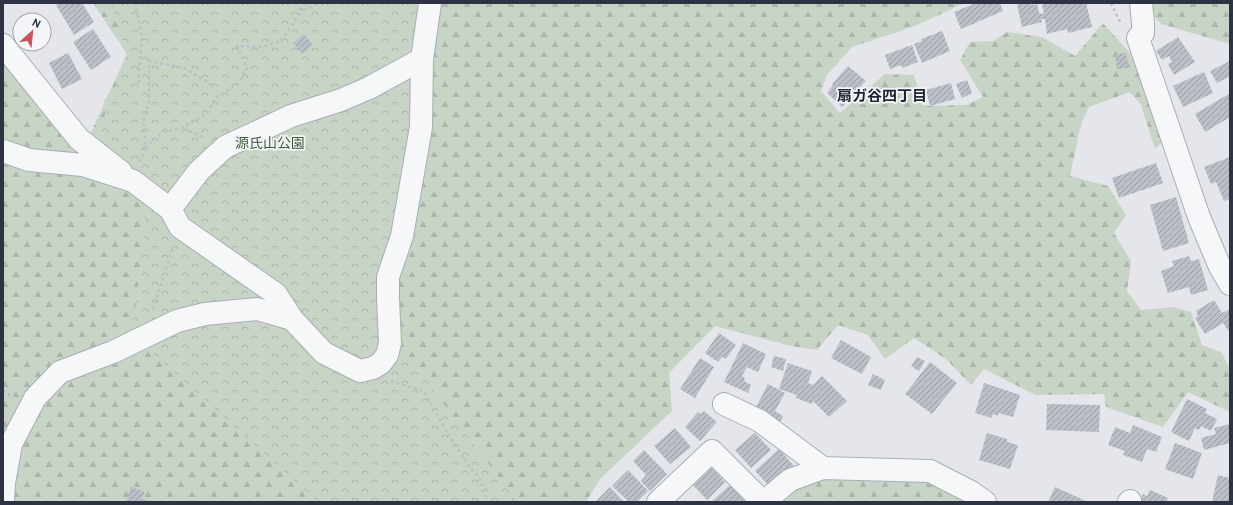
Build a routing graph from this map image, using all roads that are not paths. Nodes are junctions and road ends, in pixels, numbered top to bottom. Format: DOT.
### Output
graph roads {
  1 [pos="430,3"];
  2 [pos="1141,3"];
  3 [pos="3,44"];
  4 [pos="422,59"];
  5 [pos="3,151"];
  6 [pos="133,181"];
  7 [pos="175,218"];
  8 [pos="1230,284"];
  9 [pos="292,319"];
  10 [pos="724,404"];
  11 [pos="823,468"];
  12 [pos="3,500"];
  13 [pos="658,502"];
  14 [pos="764,502"];
  15 [pos="985,502"];
  1 -- 4 [label="street"];
  2 -- 8 [label="street"];
  3 -- 6 [label="street"];
  4 -- 7 [label="street"];
  4 -- 9 [label="street"];
  5 -- 6 [label="street"];
  6 -- 7 [label="street"];
  7 -- 9 [label="street"];
  9 -- 12 [label="street"];
  10 -- 11 [label="street"];
  11 -- 14 [label="street"];
  11 -- 15 [label="street"];
  13 -- 14 [label="street"];
}
